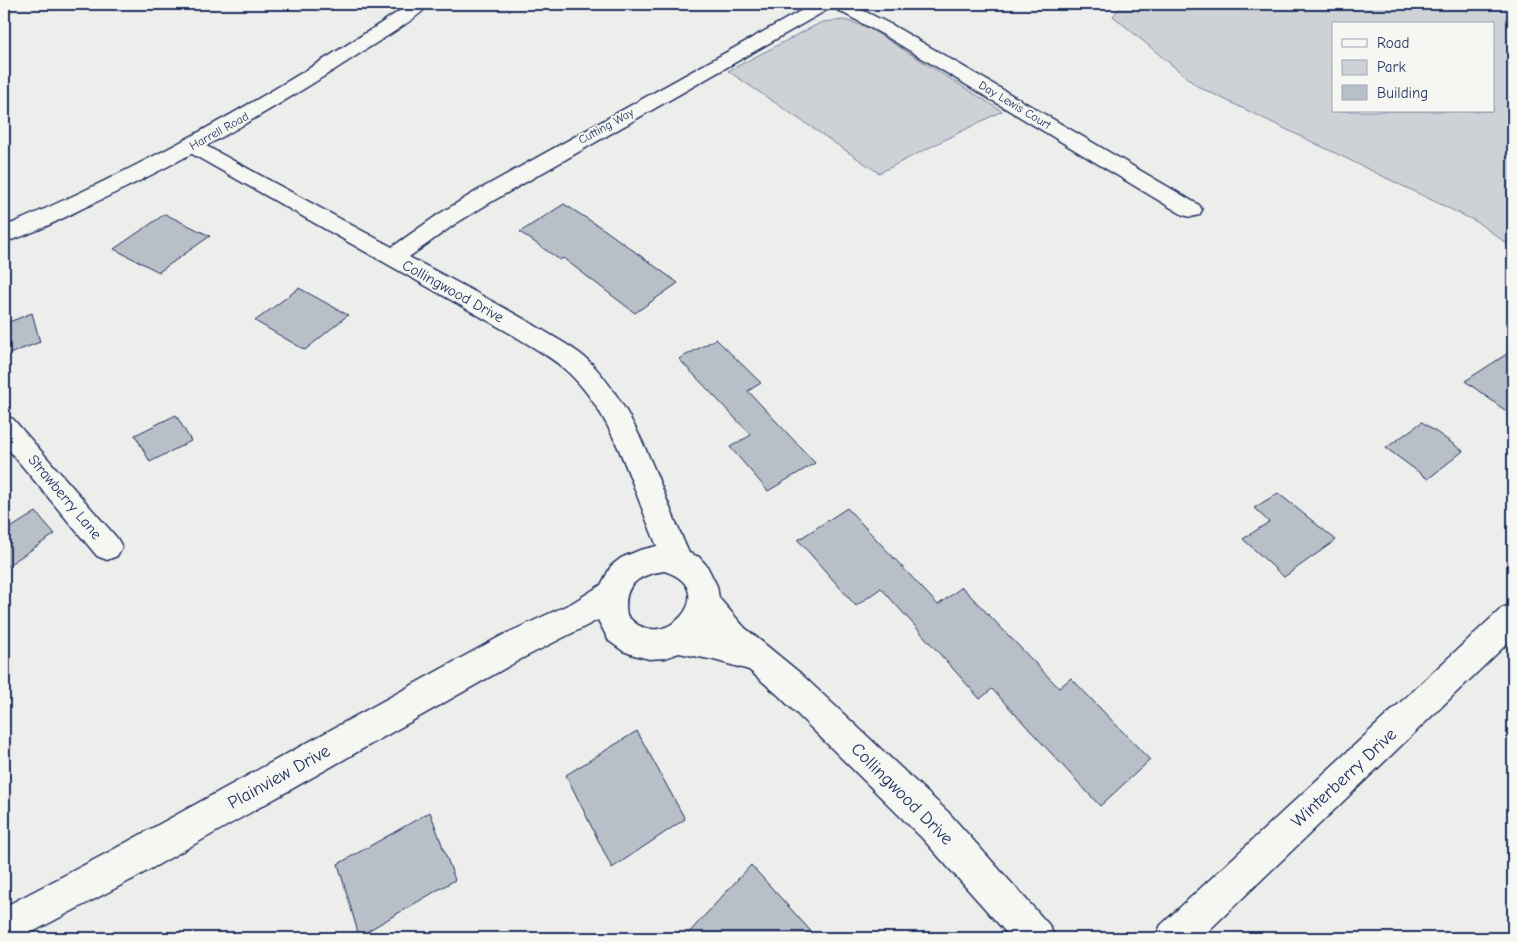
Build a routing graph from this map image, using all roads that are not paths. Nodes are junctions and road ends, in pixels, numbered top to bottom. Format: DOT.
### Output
graph roads {
  1 [pos="421,4"];
  2 [pos="825,4"];
  3 [pos="838,4"];
  4 [pos="192,146"];
  5 [pos="1191,210"];
  6 [pos="4,234"];
  7 [pos="393,257"];
  8 [pos="4,426"];
  9 [pos="651,498"];
  10 [pos="107,547"];
  11 [pos="678,562"];
  12 [pos="638,564"];
  13 [pos="612,594"];
  14 [pos="704,602"];
  15 [pos="1513,618"];
  16 [pos="555,627"];
  17 [pos="621,631"];
  18 [pos="679,638"];
  19 [pos="759,659"];
  20 [pos="4,927"];
  21 [pos="1036,938"];
  22 [pos="1174,938"];
  1 -- 4 [label="street, Harrell Road"];
  2 -- 7 [label="street, Cutting Way"];
  3 -- 5 [label="street, Day Lewis Court"];
  4 -- 6 [label="street, Harrell Road"];
  4 -- 7 [label="street, Collingwood Drive"];
  7 -- 9 [label="street, Collingwood Drive"];
  8 -- 10 [label="street, Strawberry Lane"];
  9 -- 11 [label="street, Collingwood Drive"];
  9 -- 12 [label="street, Collingwood Drive"];
  11 -- 12 [label="street"];
  11 -- 14 [label="street"];
  12 -- 13 [label="street"];
  13 -- 16 [label="street, Plainview Drive"];
  13 -- 17 [label="street"];
  14 -- 18 [label="street"];
  14 -- 19 [label="street, Collingwood Drive"];
  15 -- 22 [label="street, Winterberry Drive"];
  16 -- 17 [label="street, Plainview Drive"];
  16 -- 20 [label="street, Plainview Drive"];
  17 -- 18 [label="street"];
  18 -- 19 [label="street, Collingwood Drive"];
  19 -- 21 [label="street, Collingwood Drive"];
}
